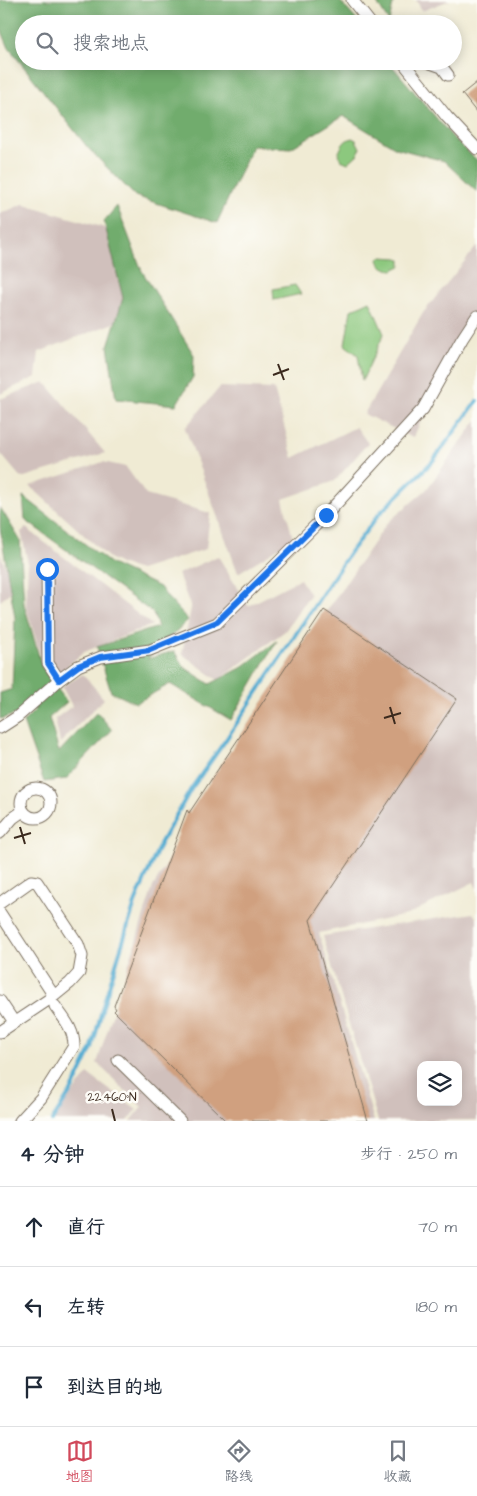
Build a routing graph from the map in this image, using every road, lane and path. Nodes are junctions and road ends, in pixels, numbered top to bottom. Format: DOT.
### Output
graph roads {
  1 [pos="352,0"];
  2 [pos="364,15"];
  3 [pos="409,70"];
  4 [pos="444,70"];
  5 [pos="448,75"];
  6 [pos="477,149"];
  7 [pos="477,316"];
  8 [pos="47,569"];
  9 [pos="59,680"];
  10 [pos="0,728"];
  11 [pos="23,811"];
  12 [pos="0,833"];
  13 [pos="1,899"];
  14 [pos="0,913"];
  15 [pos="0,1001"];
  16 [pos="54,1001"];
  17 [pos="14,1022"];
  18 [pos="0,1032"];
  19 [pos="118,1060"];
  20 [pos="20,1121"];
  21 [pos="180,1121"];
  1 -- 2 [label="street"];
  3 -- 6 [label="street"];
  4 -- 5 [label="street"];
  7 -- 9 [label="street"];
  8 -- 9 [label="street"];
  9 -- 10 [label="street"];
  11 -- 12 [label="street"];
  13 -- 16 [label="street"];
  14 -- 16 [label="street"];
  15 -- 17 [label="street"];
  16 -- 17 [label="street"];
  16 -- 20 [label="street"];
  17 -- 18 [label="street"];
  19 -- 21 [label="street"];
}
